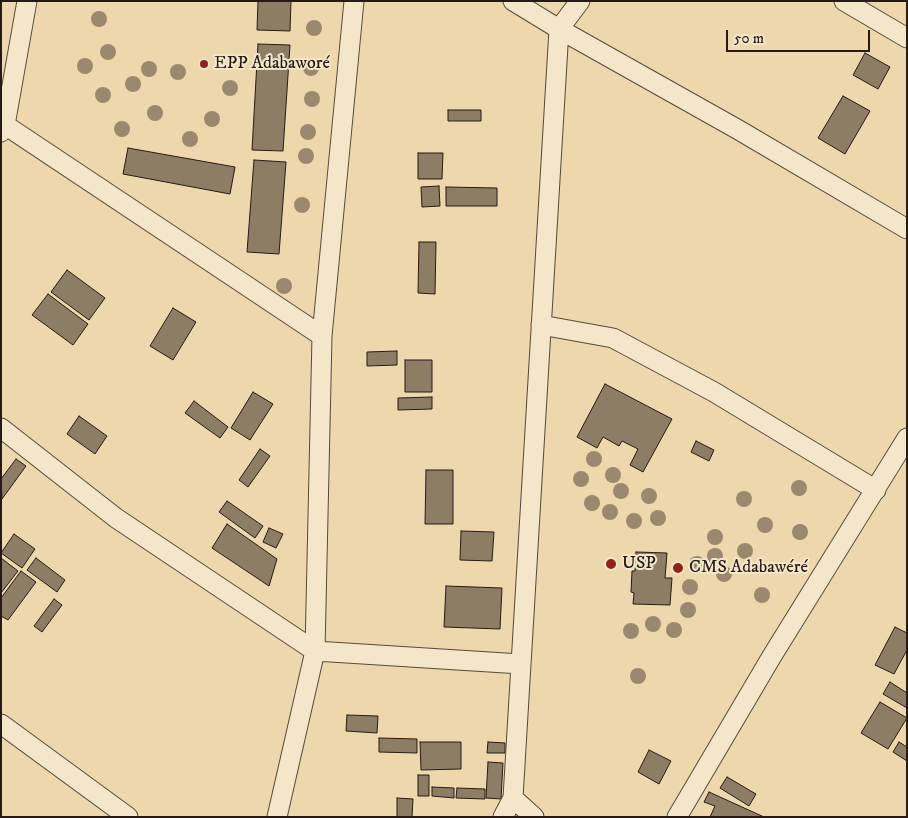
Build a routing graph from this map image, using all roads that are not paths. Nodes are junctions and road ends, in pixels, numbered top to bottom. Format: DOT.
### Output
graph roads {
  1 [pos="26,1"];
  2 [pos="354,1"];
  3 [pos="513,1"];
  4 [pos="580,1"];
  5 [pos="844,1"];
  6 [pos="559,29"];
  7 [pos="907,38"];
  8 [pos="3,129"];
  9 [pos="907,229"];
  10 [pos="542,325"];
  11 [pos="322,336"];
  12 [pos="1,428"];
  13 [pos="907,438"];
  14 [pos="876,490"];
  15 [pos="315,651"];
  16 [pos="521,664"];
  17 [pos="1,724"];
  18 [pos="513,798"];
  19 [pos="128,817"];
  20 [pos="277,817"];
  21 [pos="503,817"];
  22 [pos="534,817"];
  23 [pos="678,817"];
  1 -- 8 [label="street"];
  2 -- 11 [label="street"];
  3 -- 6 [label="street"];
  4 -- 6 [label="street"];
  5 -- 7 [label="street"];
  6 -- 9 [label="street"];
  6 -- 10 [label="street"];
  8 -- 11 [label="street"];
  10 -- 14 [label="street"];
  10 -- 16 [label="street"];
  11 -- 15 [label="street"];
  12 -- 15 [label="street"];
  13 -- 14 [label="street"];
  14 -- 23 [label="street"];
  15 -- 16 [label="street"];
  15 -- 20 [label="street"];
  16 -- 18 [label="street"];
  17 -- 19 [label="street"];
  18 -- 21 [label="street"];
  18 -- 22 [label="street"];
}
